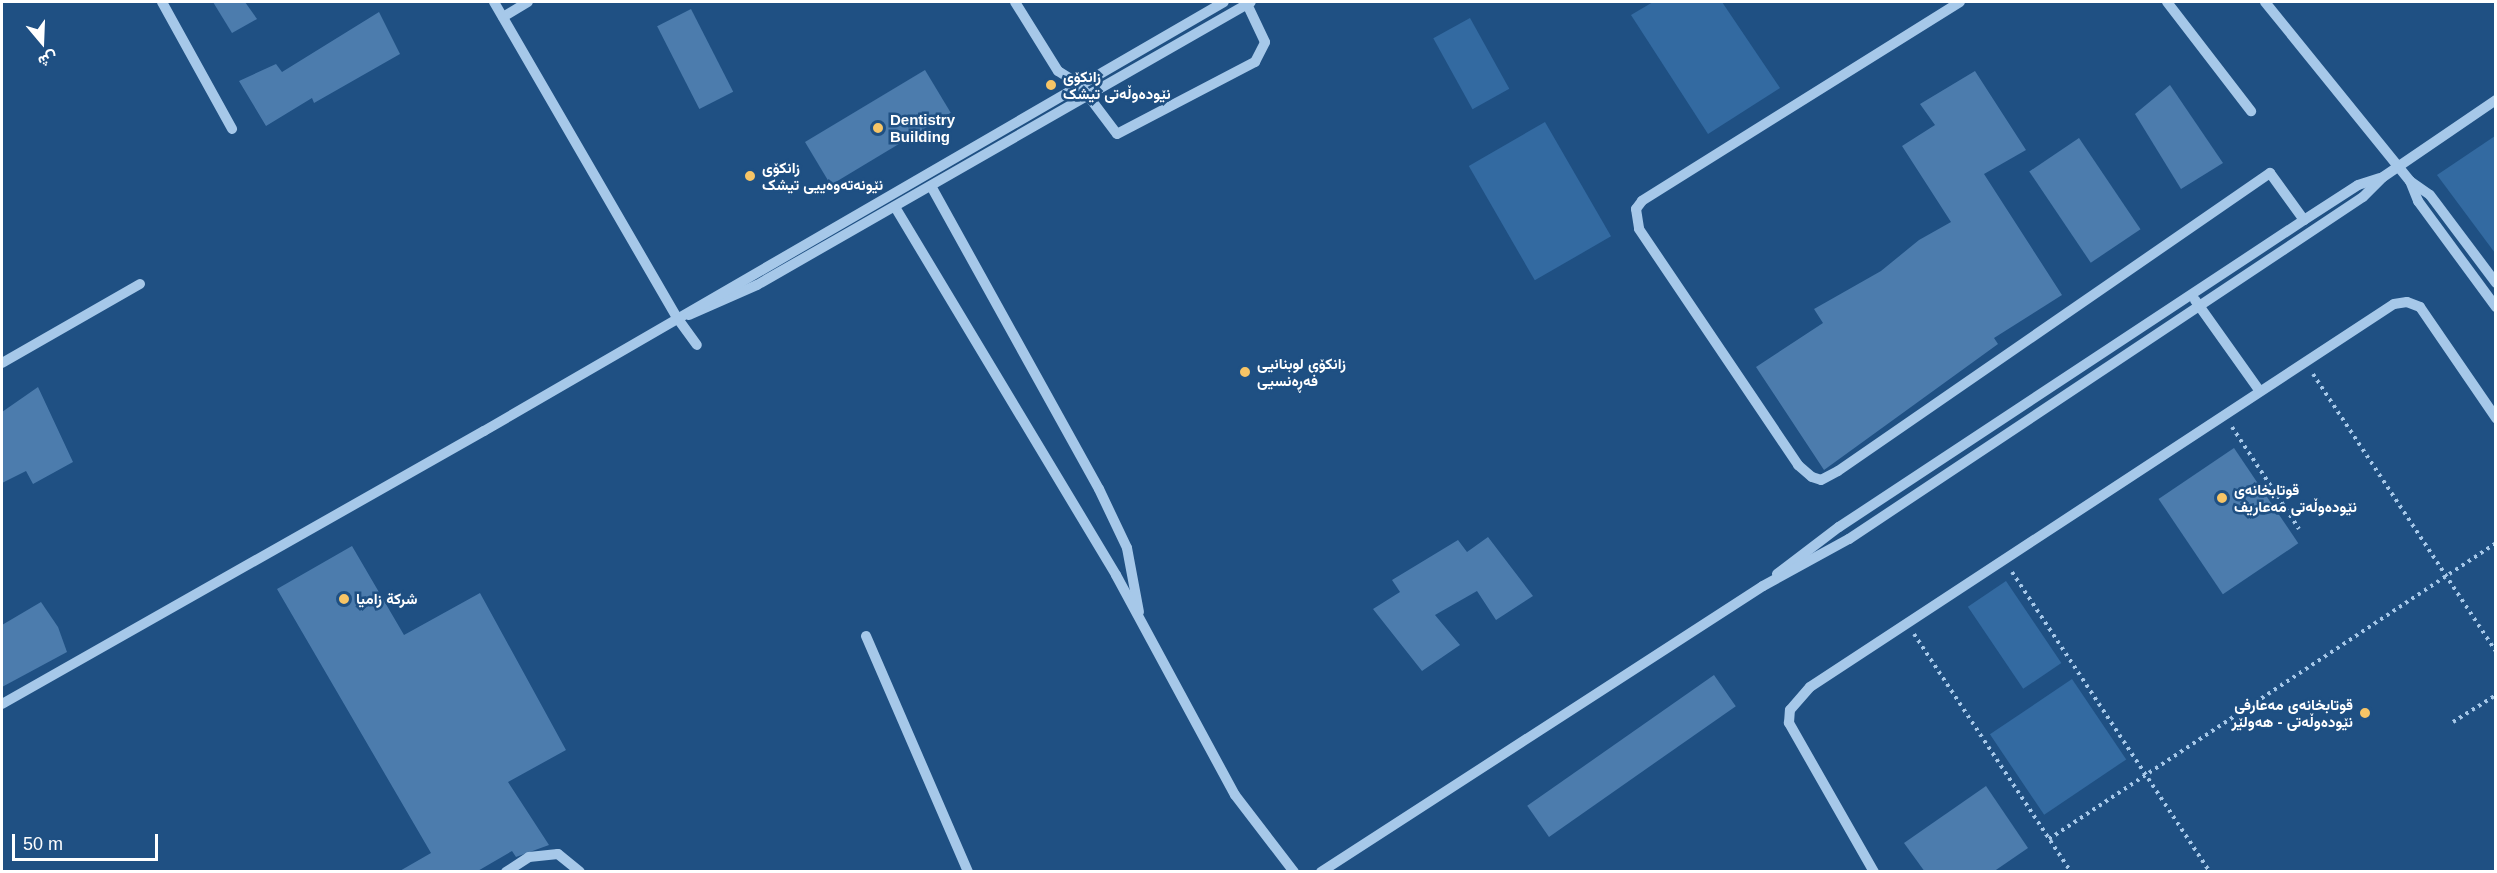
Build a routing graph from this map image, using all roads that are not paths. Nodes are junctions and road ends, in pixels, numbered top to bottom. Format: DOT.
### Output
graph roads {
  1 [pos="162,2"];
  2 [pos="494,2"];
  3 [pos="528,2"];
  4 [pos="1015,2"];
  5 [pos="1224,2"];
  6 [pos="1960,2"];
  7 [pos="2167,2"];
  8 [pos="2265,2"];
  9 [pos="1249,3"];
  10 [pos="503,17"];
  11 [pos="1080,85"];
  12 [pos="1089,97"];
  13 [pos="2496,100"];
  14 [pos="2251,111"];
  15 [pos="232,129"];
  16 [pos="2397,167"];
  17 [pos="2383,177"];
  18 [pos="2409,181"];
  19 [pos="931,186"];
  20 [pos="895,207"];
  21 [pos="2304,220"];
  22 [pos="2496,283"];
  23 [pos="140,284"];
  24 [pos="2192,295"];
  25 [pos="2199,305"];
  26 [pos="2496,307"];
  27 [pos="678,319"];
  28 [pos="697,345"];
  29 [pos="2,363"];
  30 [pos="2259,390"];
  31 [pos="2496,418"];
  32 [pos="1763,586"];
  33 [pos="1139,618"];
  34 [pos="866,636"];
  35 [pos="2,704"];
  36 [pos="506,872"];
  37 [pos="580,872"];
  38 [pos="968,872"];
  39 [pos="1294,872"];
  40 [pos="1321,872"];
  41 [pos="1874,872"];
  1 -- 15 [label="street"];
  2 -- 10 [label="street"];
  3 -- 10 [label="street"];
  4 -- 11 [label="street"];
  5 -- 11 [label="street"];
  6 -- 21 [label="street"];
  7 -- 14 [label="street"];
  8 -- 16 [label="street"];
  9 -- 12 [label="street"];
  9 -- 12 [label="street"];
  10 -- 27 [label="street"];
  11 -- 12 [label="street"];
  11 -- 27 [label="street"];
  12 -- 19 [label="street"];
  13 -- 16 [label="street"];
  16 -- 17 [label="street"];
  16 -- 18 [label="street"];
  17 -- 21 [label="street"];
  17 -- 25 [label="street"];
  18 -- 22 [label="street"];
  18 -- 26 [label="street"];
  19 -- 20 [label="street"];
  19 -- 33 [label="street"];
  20 -- 27 [label="street"];
  20 -- 33 [label="street"];
  21 -- 24 [label="street"];
  23 -- 29 [label="street"];
  24 -- 25 [label="street"];
  24 -- 32 [label="street"];
  25 -- 30 [label="street"];
  25 -- 32 [label="street"];
  27 -- 28 [label="street"];
  27 -- 35 [label="street"];
  30 -- 31 [label="street"];
  30 -- 41 [label="street"];
  32 -- 40 [label="street"];
  33 -- 39 [label="street"];
  34 -- 38 [label="street"];
  36 -- 37 [label="street"];
}
